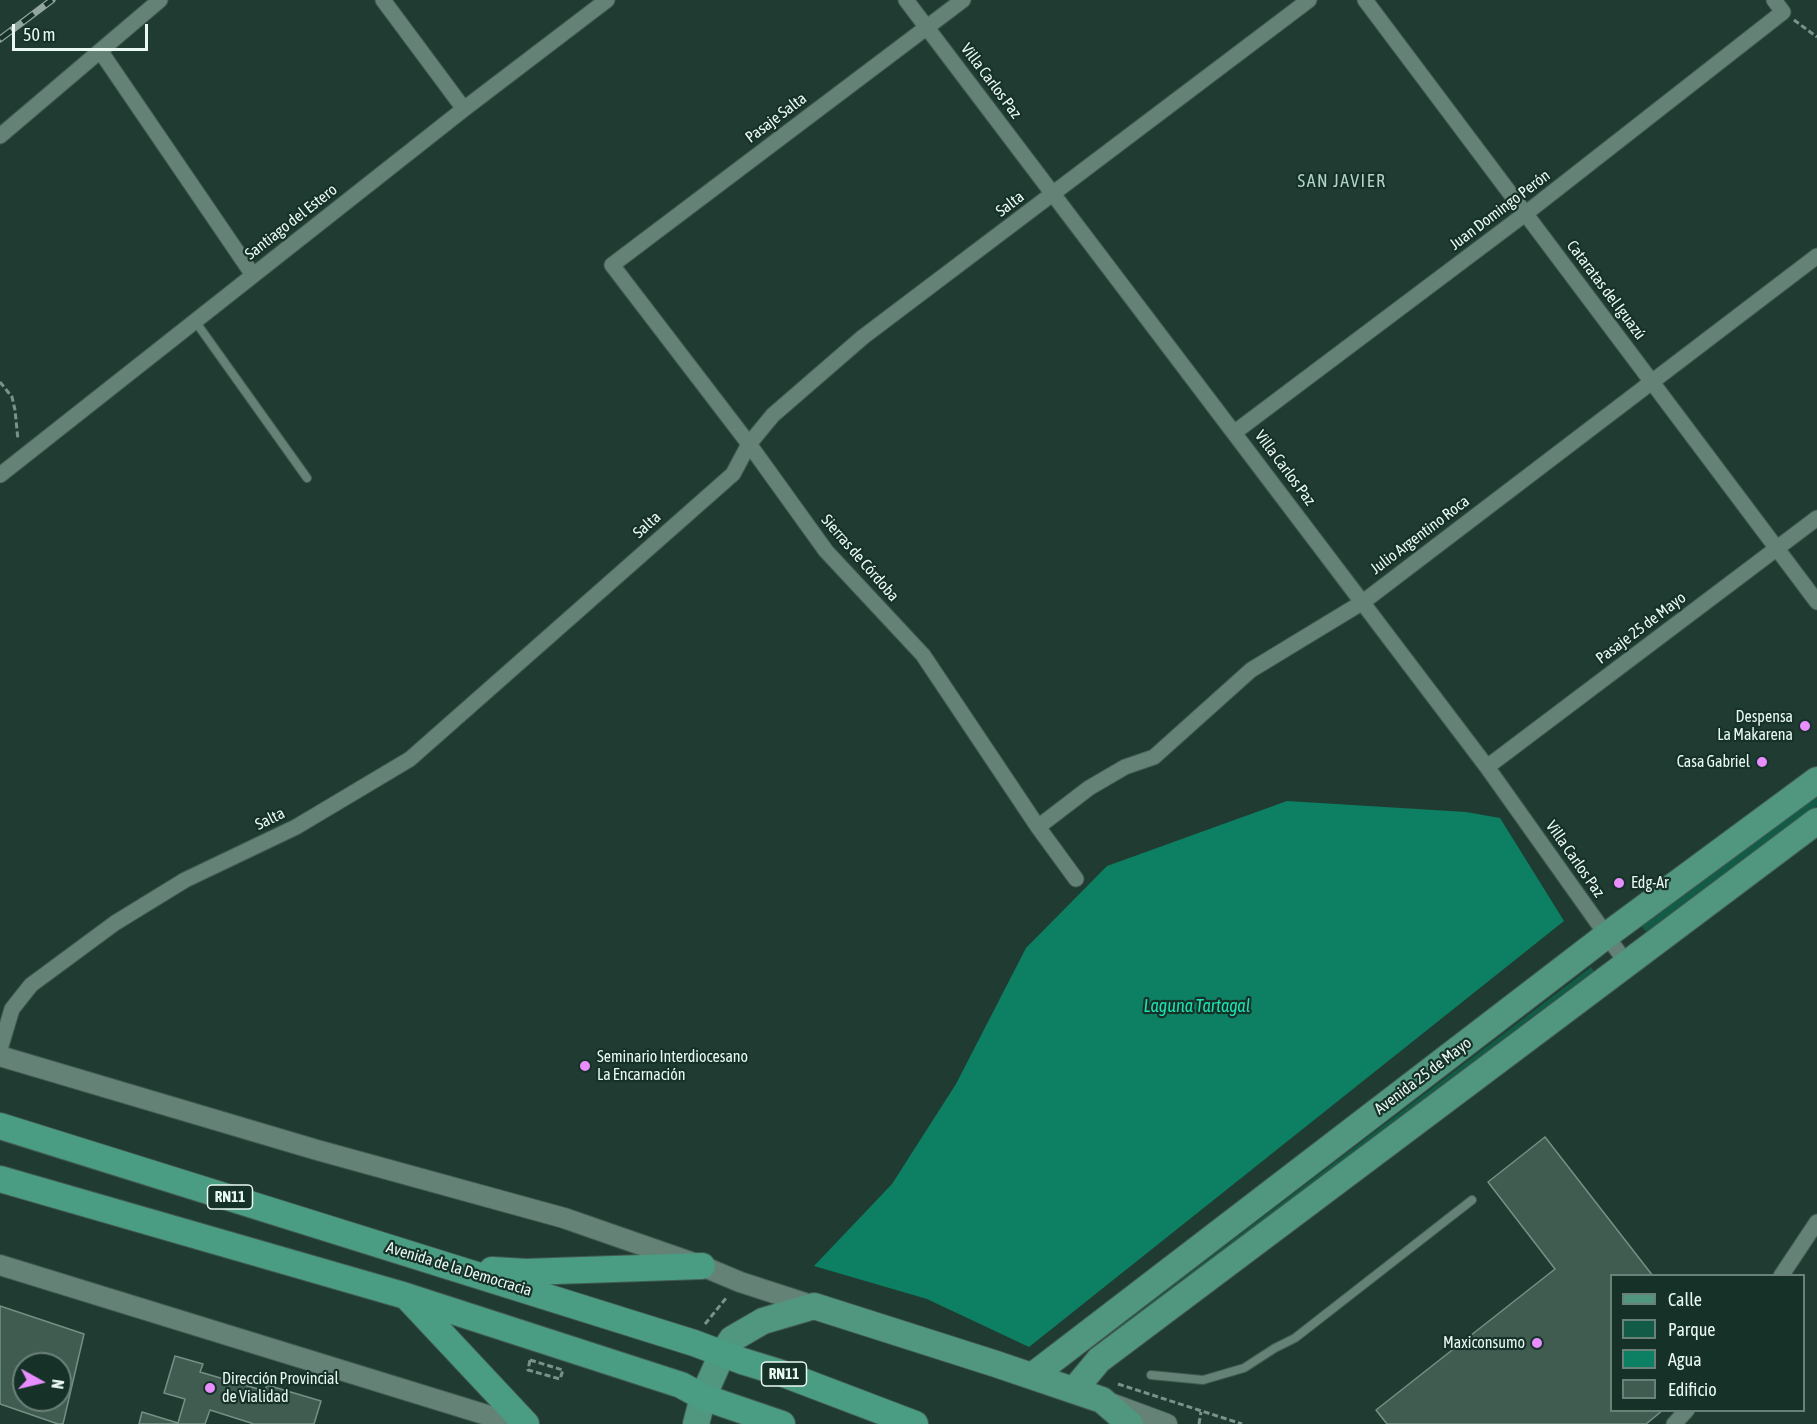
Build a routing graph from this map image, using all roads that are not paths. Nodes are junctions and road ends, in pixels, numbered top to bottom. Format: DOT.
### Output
graph roads {
  1 [pos="160,0"];
  2 [pos="383,0"];
  3 [pos="607,0"];
  4 [pos="906,0"];
  5 [pos="963,0"];
  6 [pos="1309,0"];
  7 [pos="1365,0"];
  8 [pos="1779,6"];
  9 [pos="927,27"];
  10 [pos="101,52"];
  11 [pos="464,109"];
  12 [pos="0,136"];
  13 [pos="1054,194"];
  14 [pos="1525,214"];
  15 [pos="1817,256"];
  16 [pos="612,265"];
  17 [pos="253,275"];
  18 [pos="195,321"];
  19 [pos="1652,381"];
  20 [pos="1234,432"];
  21 [pos="749,444"];
  22 [pos="0,475"];
  23 [pos="307,478"];
  24 [pos="1817,518"];
  25 [pos="1777,548"];
  26 [pos="1363,602"];
  27 [pos="1817,603"];
  28 [pos="1487,767"];
  29 [pos="1817,780"];
  30 [pos="1817,821"];
  31 [pos="1038,827"];
  32 [pos="1076,879"];
  33 [pos="1607,935"];
  34 [pos="1627,964"];
  35 [pos="0,1049"];
  36 [pos="0,1056"];
  37 [pos="0,1126"];
  38 [pos="0,1179"];
  39 [pos="1472,1200"];
  40 [pos="1817,1222"];
  41 [pos="0,1265"];
  42 [pos="702,1266"];
  43 [pos="460,1269"];
  44 [pos="1782,1274"];
  45 [pos="406,1296"];
  46 [pos="814,1306"];
  47 [pos="722,1354"];
  48 [pos="1151,1375"];
  49 [pos="1032,1376"];
  50 [pos="1074,1390"];
  51 [pos="1107,1391"];
  52 [pos="703,1397"];
  53 [pos="1685,1412"];
  54 [pos="516,1424"];
  55 [pos="526,1424"];
  56 [pos="696,1424"];
  57 [pos="782,1424"];
  58 [pos="915,1424"];
  59 [pos="1130,1424"];
  60 [pos="1167,1424"];
  61 [pos="1674,1424"];
  1 -- 10 [label="street"];
  2 -- 11 [label="street"];
  3 -- 11 [label="street, Santiago del Estero"];
  4 -- 9 [label="street, Villa Carlos Paz"];
  5 -- 9 [label="street, Pasaje Salta"];
  6 -- 13 [label="street, Salta"];
  7 -- 14 [label="street, Cataratas del Iguazú"];
  8 -- 14 [label="street, Juan Domingo Perón"];
  9 -- 13 [label="street, Villa Carlos Paz"];
  9 -- 16 [label="street, Pasaje Salta"];
  10 -- 12 [label="street"];
  10 -- 17 [label="street"];
  11 -- 17 [label="street, Santiago del Estero"];
  13 -- 20 [label="street, Villa Carlos Paz"];
  13 -- 21 [label="street, Salta"];
  14 -- 19 [label="street, Cataratas del Iguazú"];
  14 -- 20 [label="street, Juan Domingo Perón"];
  15 -- 19 [label="street, Julio Argentino Roca"];
  16 -- 21 [label="street, Sierras de Córdoba"];
  17 -- 18 [label="street, Santiago del Estero"];
  18 -- 22 [label="street, Santiago del Estero"];
  18 -- 23 [label="lane"];
  19 -- 25 [label="street, Cataratas del Iguazú"];
  19 -- 26 [label="street, Julio Argentino Roca"];
  20 -- 26 [label="street, Villa Carlos Paz"];
  21 -- 31 [label="street, Sierras de Córdoba"];
  21 -- 35 [label="street, Salta"];
  24 -- 25 [label="street, Pasaje 25 de Mayo"];
  25 -- 27 [label="street, Cataratas del Iguazú"];
  25 -- 28 [label="street, Pasaje 25 de Mayo"];
  26 -- 28 [label="street, Villa Carlos Paz"];
  26 -- 31 [label="street, Julio Argentino Roca"];
  28 -- 33 [label="street, Villa Carlos Paz"];
  29 -- 33 [label="main road, Avenida 25 de Mayo"];
  30 -- 34 [label="main road, Avenida 25 de Mayo"];
  31 -- 32 [label="street, Sierras de Córdoba"];
  33 -- 34 [label="street, Villa Carlos Paz"];
  33 -- 49 [label="main road, Avenida 25 de Mayo"];
  34 -- 50 [label="main road, Avenida 25 de Mayo"];
  36 -- 42 [label="street"];
  37 -- 43 [label="highway, Avenida de la Democracia / RN11"];
  38 -- 45 [label="highway"];
  39 -- 48 [label="lane"];
  40 -- 44 [label="street"];
  41 -- 54 [label="street"];
  42 -- 43 [label="highway"];
  42 -- 46 [label="street"];
  43 -- 47 [label="highway, Avenida de la Democracia / RN11"];
  45 -- 52 [label="highway"];
  45 -- 55 [label="highway"];
  46 -- 47 [label="main road"];
  46 -- 49 [label="main road"];
  47 -- 52 [label="main road"];
  47 -- 58 [label="highway, Avenida de la Democracia / RN11"];
  49 -- 50 [label="main road"];
  50 -- 51 [label="main road"];
  51 -- 59 [label="main road"];
  51 -- 60 [label="street"];
  52 -- 56 [label="main road"];
  52 -- 57 [label="highway"];
  53 -- 61 [label="street"];
}
